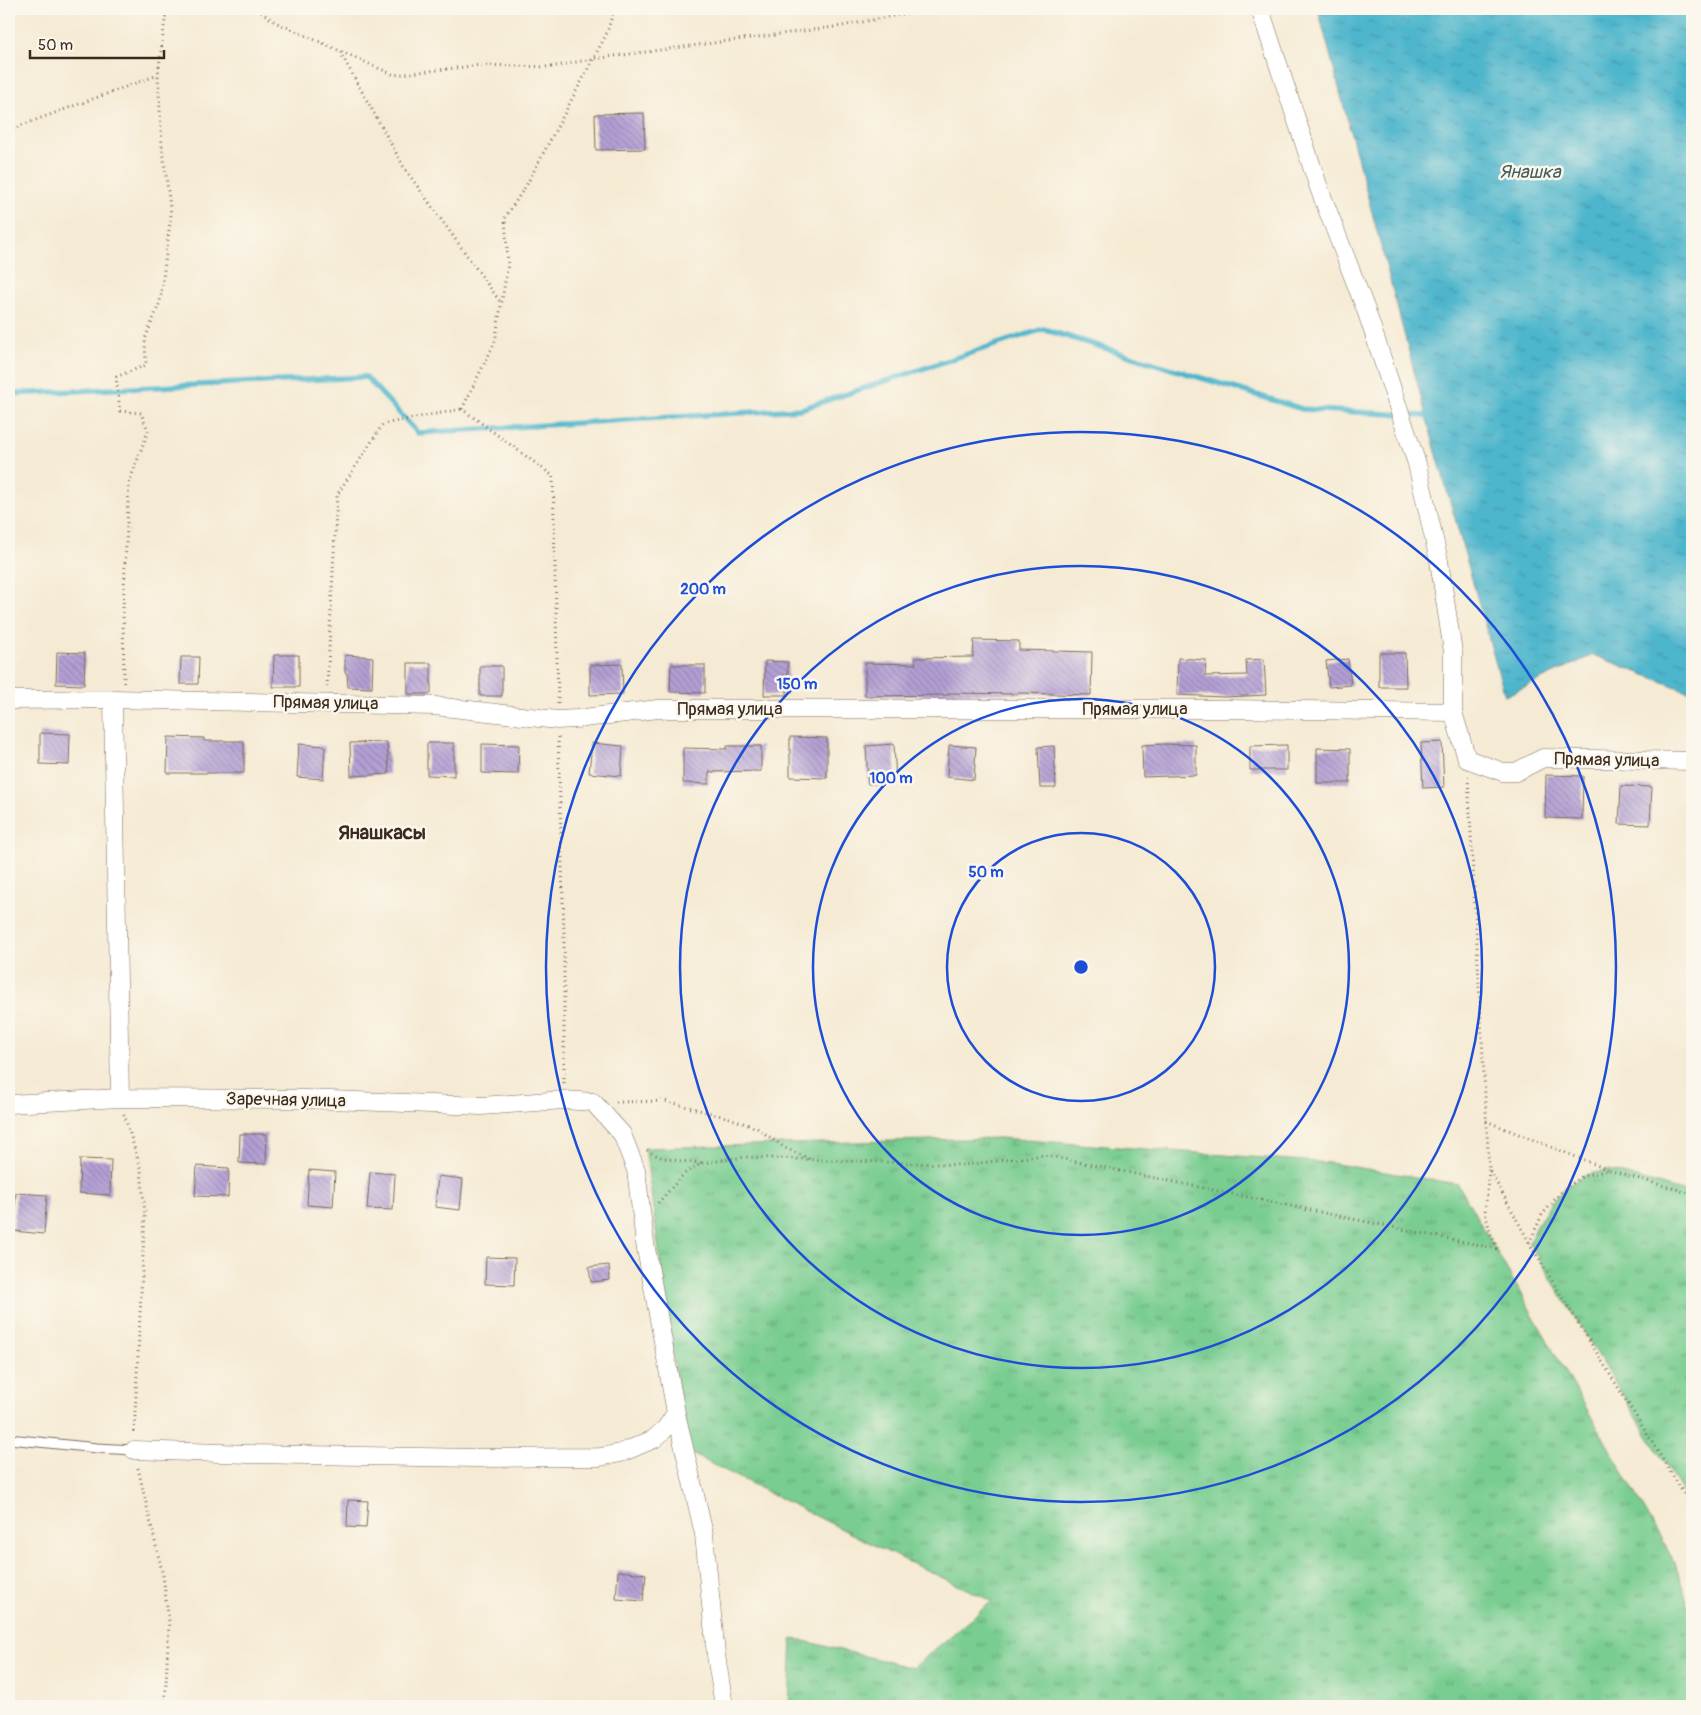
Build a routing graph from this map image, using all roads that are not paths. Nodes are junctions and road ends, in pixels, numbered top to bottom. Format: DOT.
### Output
graph roads {
  1 [pos="1264,12"];
  2 [pos="119,699"];
  3 [pos="9,700"];
  4 [pos="1453,712"];
  5 [pos="1692,761"];
  6 [pos="120,1098"];
  7 [pos="9,1104"];
  8 [pos="676,1413"];
  9 [pos="9,1438"];
  10 [pos="134,1450"];
  11 [pos="724,1706"];
  1 -- 4 [label="street"];
  2 -- 3 [label="street, Прямая улица"];
  2 -- 4 [label="street, Прямая улица"];
  2 -- 6 [label="street"];
  4 -- 5 [label="street, Прямая улица"];
  6 -- 7 [label="street, Заречная улица"];
  6 -- 8 [label="street, Заречная улица"];
  8 -- 10 [label="street"];
  8 -- 11 [label="street"];
  9 -- 10 [label="lane"];
}
